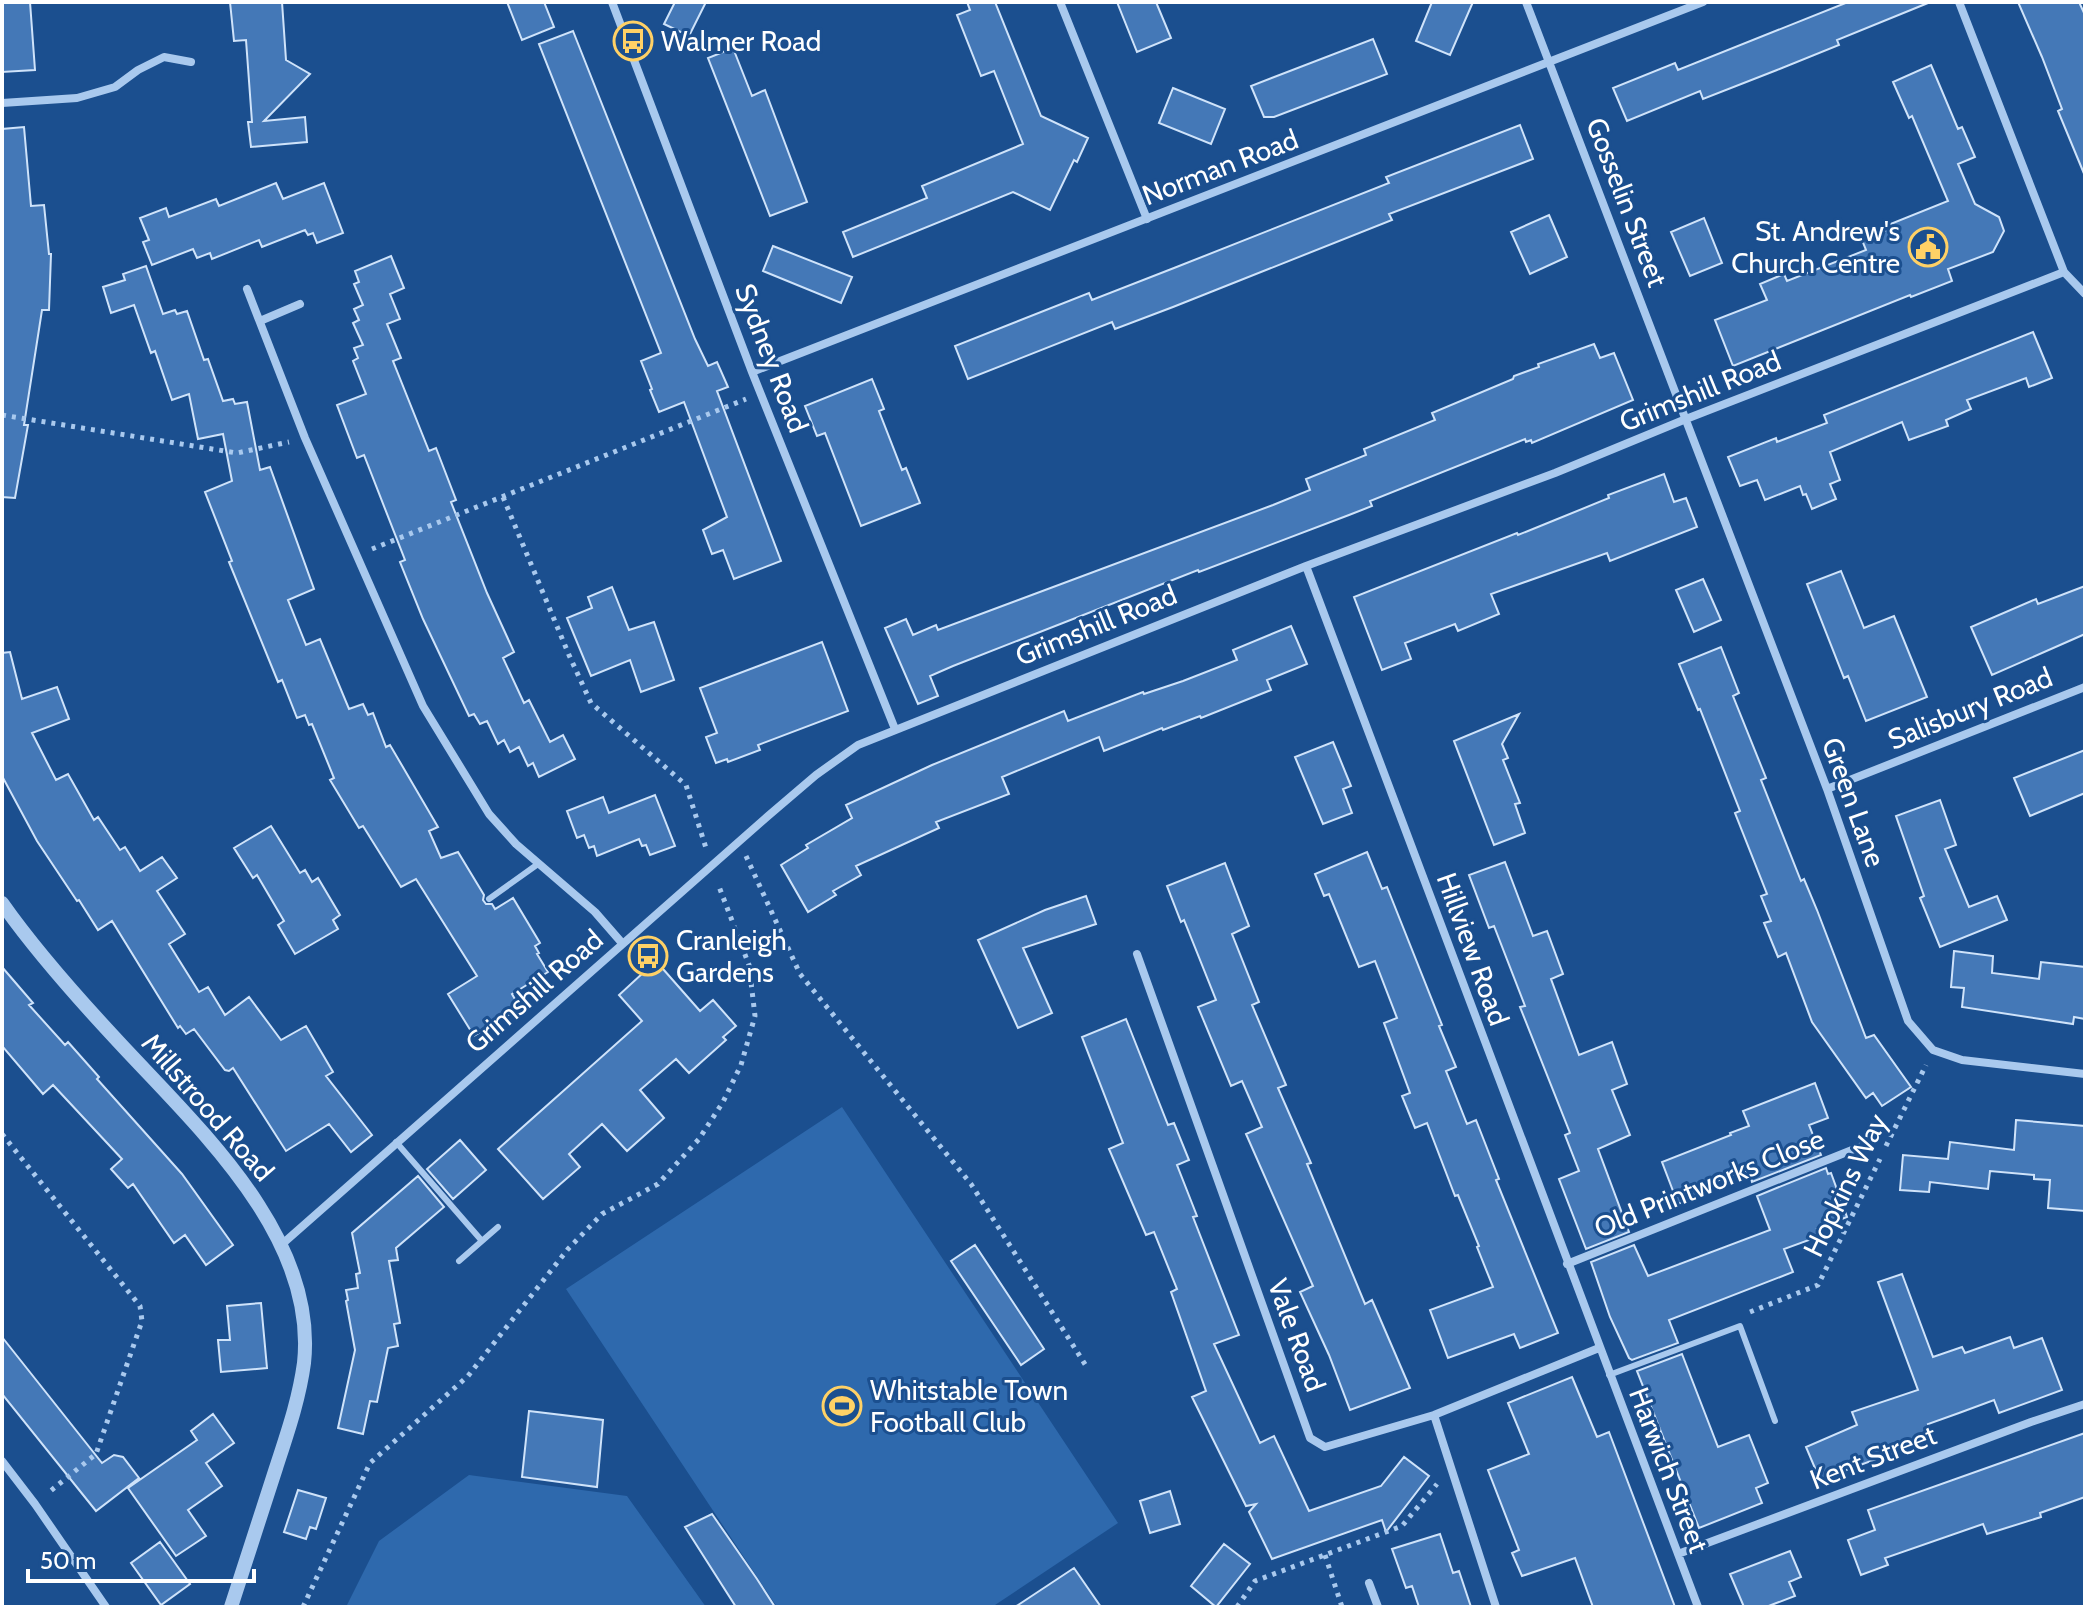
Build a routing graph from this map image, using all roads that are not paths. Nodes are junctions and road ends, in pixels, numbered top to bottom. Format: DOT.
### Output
graph roads {
  1 [pos="612,2"];
  2 [pos="1060,2"];
  3 [pos="1526,2"];
  4 [pos="1703,2"];
  5 [pos="1959,2"];
  6 [pos="191,62"];
  7 [pos="1549,62"];
  8 [pos="2,103"];
  9 [pos="1147,219"];
  10 [pos="2064,272"];
  11 [pos="247,289"];
  12 [pos="2085,294"];
  13 [pos="300,304"];
  14 [pos="260,321"];
  15 [pos="752,372"];
  16 [pos="1686,419"];
  17 [pos="1306,566"];
  18 [pos="2085,687"];
  19 [pos="895,729"];
  20 [pos="1827,789"];
  21 [pos="538,864"];
  22 [pos="489,899"];
  23 [pos="2,903"];
  24 [pos="622,943"];
  25 [pos="1137,954"];
  26 [pos="2085,1074"];
  27 [pos="396,1142"];
  28 [pos="1867,1144"];
  29 [pos="498,1227"];
  30 [pos="482,1241"];
  31 [pos="280,1246"];
  32 [pos="459,1261"];
  33 [pos="1567,1264"];
  34 [pos="1599,1348"];
  35 [pos="1609,1375"];
  36 [pos="2085,1404"];
  37 [pos="1434,1415"];
  38 [pos="1775,1421"];
  39 [pos="2,1461"];
  40 [pos="1678,1554"];
  41 [pos="1369,1583"];
  42 [pos="106,1607"];
  43 [pos="231,1607"];
  44 [pos="1378,1607"];
  45 [pos="1496,1607"];
  46 [pos="1698,1607"];
  1 -- 15 [label="street, Sydney Road"];
  2 -- 9 [label="street"];
  3 -- 7 [label="street, Gosselin Street"];
  4 -- 7 [label="street, Norman Road"];
  5 -- 10 [label="street"];
  6 -- 8 [label="street"];
  7 -- 9 [label="street, Norman Road"];
  7 -- 16 [label="street, Gosselin Street"];
  9 -- 15 [label="street, Norman Road"];
  10 -- 12 [label="street"];
  10 -- 16 [label="street, Grimshill Road"];
  11 -- 14 [label="street"];
  13 -- 14 [label="street"];
  14 -- 21 [label="street"];
  15 -- 19 [label="street, Sydney Road"];
  16 -- 17 [label="street, Grimshill Road"];
  16 -- 20 [label="street, Green Lane"];
  17 -- 19 [label="street, Grimshill Road"];
  17 -- 33 [label="street, Hillview Road"];
  18 -- 20 [label="street, Salisbury Road"];
  19 -- 24 [label="street, Grimshill Road"];
  20 -- 26 [label="street, Green Lane"];
  21 -- 22 [label="lane"];
  21 -- 24 [label="street"];
  23 -- 31 [label="street, Millstrood Road"];
  24 -- 27 [label="street, Grimshill Road"];
  25 -- 37 [label="street, Vale Road"];
  27 -- 30 [label="lane"];
  27 -- 31 [label="street, Grimshill Road"];
  28 -- 33 [label="street, Old Printworks Close"];
  29 -- 30 [label="lane"];
  30 -- 32 [label="lane"];
  31 -- 43 [label="street, Millstrood Road"];
  33 -- 34 [label="street, Hillview Road"];
  34 -- 35 [label="street, Harwich Street"];
  34 -- 37 [label="street, Vale Road"];
  35 -- 38 [label="lane"];
  35 -- 40 [label="street, Harwich Street"];
  36 -- 40 [label="street, Kent Street"];
  37 -- 45 [label="street"];
  39 -- 42 [label="street"];
  40 -- 46 [label="street, Harwich Street"];
  41 -- 44 [label="street"];
}
